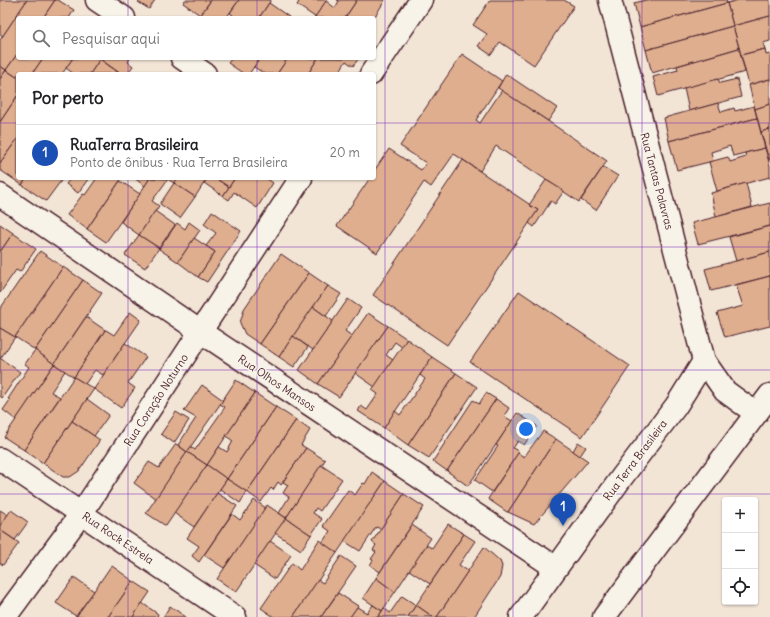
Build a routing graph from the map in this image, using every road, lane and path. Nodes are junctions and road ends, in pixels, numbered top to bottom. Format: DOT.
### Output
graph roads {
  1 [pos="97,0"];
  2 [pos="421,0"];
  3 [pos="610,0"];
  4 [pos="121,16"];
  5 [pos="185,60"];
  6 [pos="202,72"];
  7 [pos="372,72"];
  8 [pos="300,180"];
  9 [pos="0,195"];
  10 [pos="201,332"];
  11 [pos="704,361"];
  12 [pos="770,395"];
  13 [pos="756,412"];
  14 [pos="0,460"];
  15 [pos="82,514"];
  16 [pos="556,568"];
  17 [pos="5,617"];
  18 [pos="235,617"];
  19 [pos="521,617"];
  20 [pos="604,617"];
  1 -- 4 [label="street"];
  2 -- 7 [label="street"];
  3 -- 11 [label="street, Rua Tantas Palavras"];
  5 -- 6 [label="street"];
  8 -- 10 [label="street, Rua Coração Noturno"];
  9 -- 10 [label="street, Rua Olhos Mansos"];
  10 -- 15 [label="street, Rua Coração Noturno"];
  10 -- 16 [label="street, Rua Olhos Mansos"];
  11 -- 13 [label="street"];
  11 -- 16 [label="street, Rua Terra Brasileira"];
  12 -- 13 [label="street"];
  13 -- 20 [label="street"];
  14 -- 15 [label="street, Rua Rock Estrela"];
  15 -- 17 [label="street, Rua Coração Noturno"];
  15 -- 18 [label="street, Rua Rock Estrela"];
  16 -- 19 [label="street, Rua Terra Brasileira"];
}
